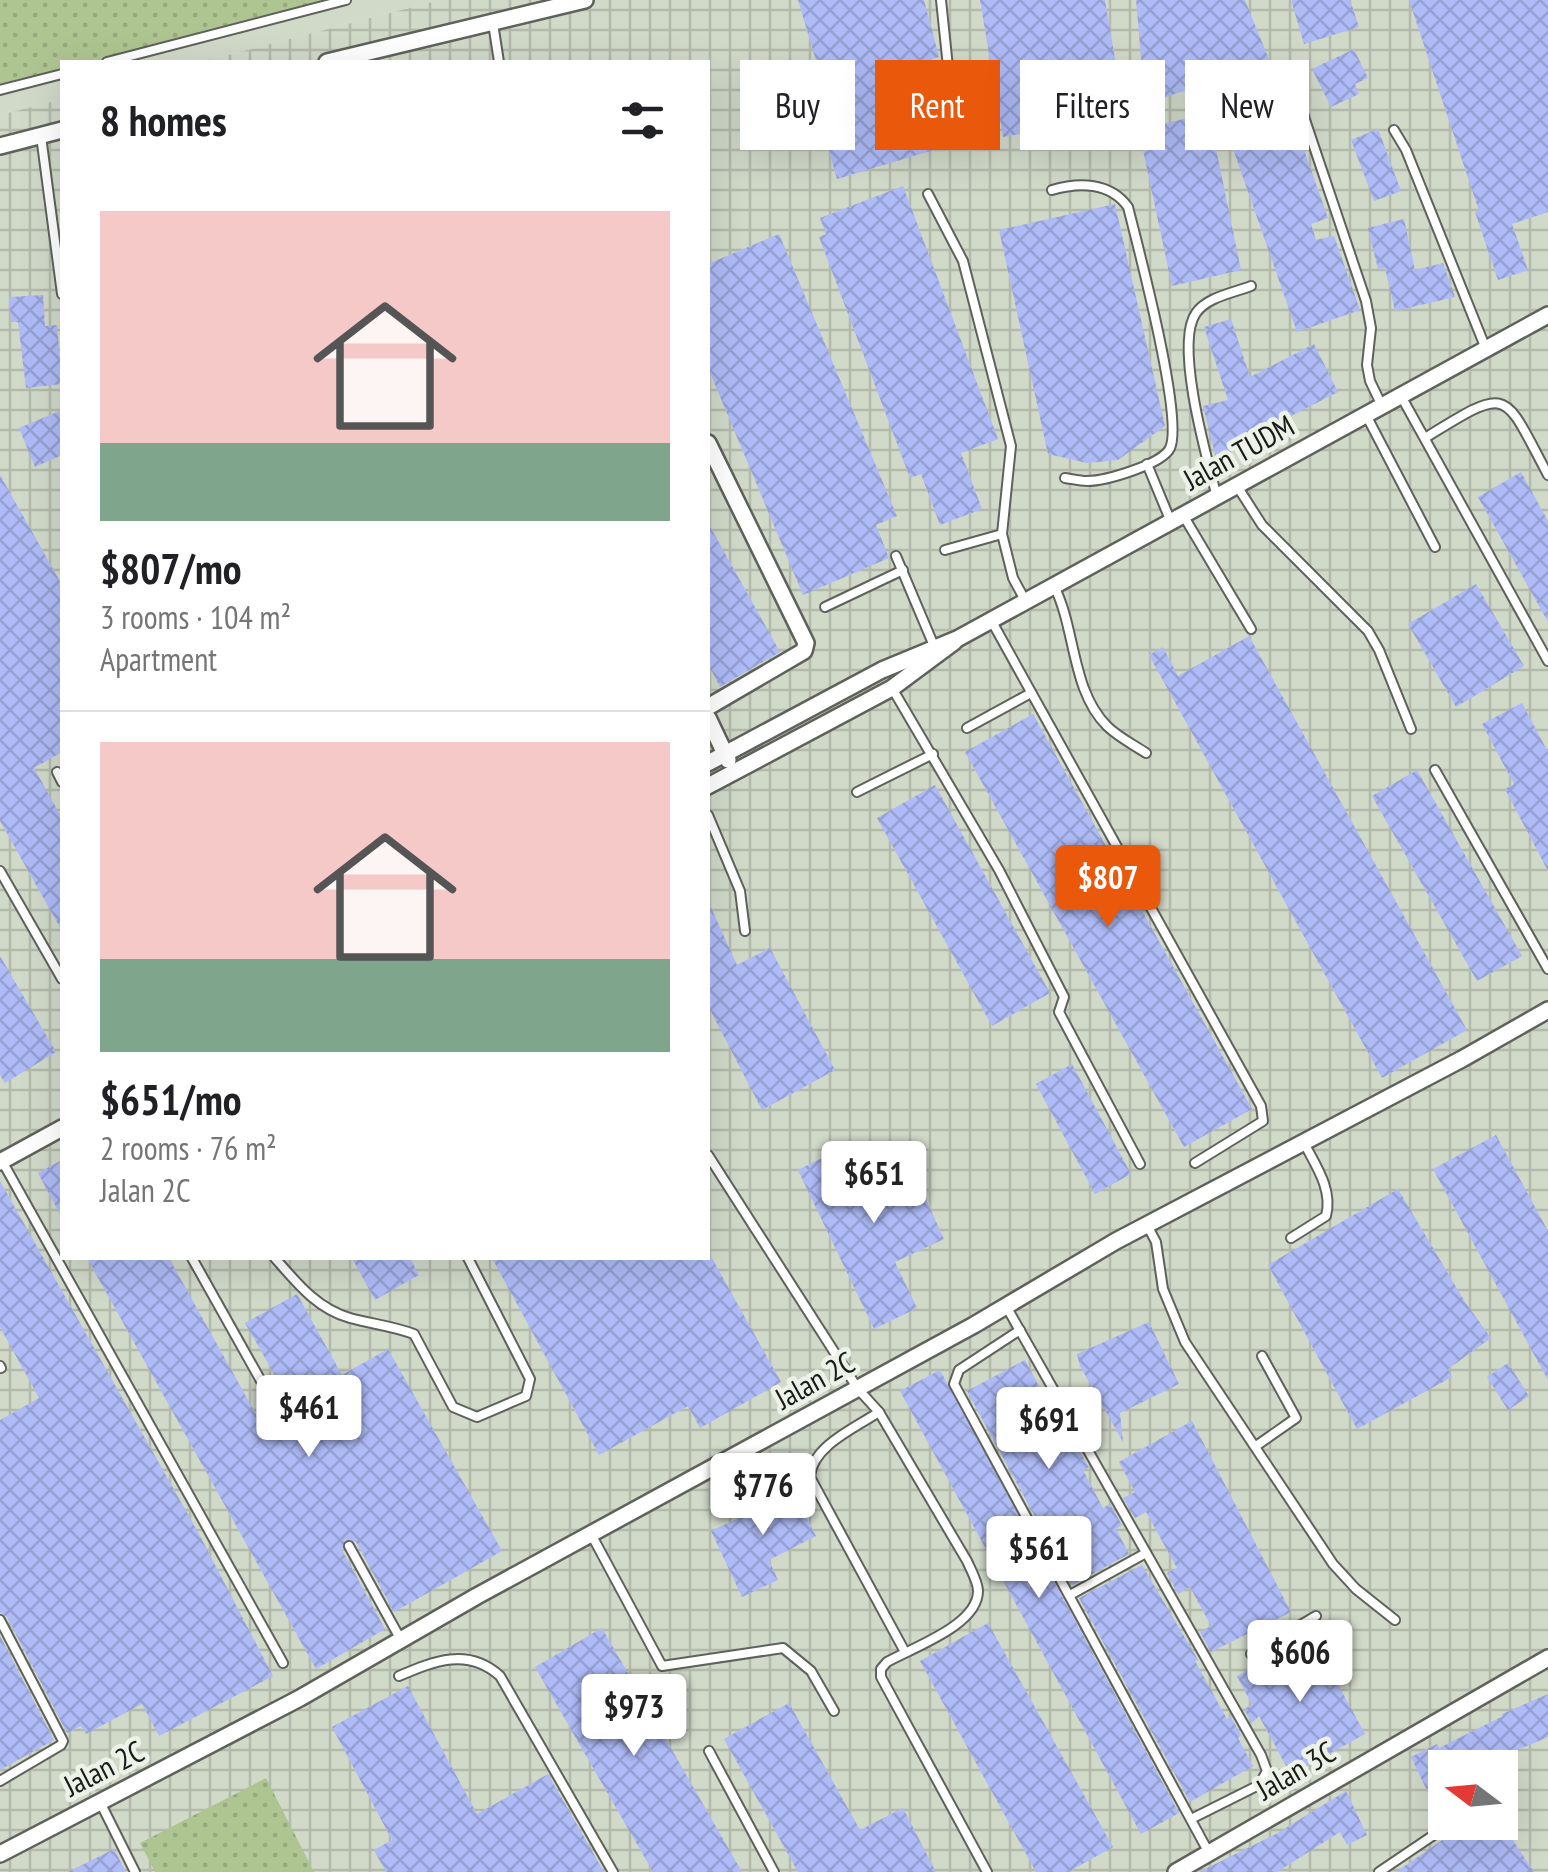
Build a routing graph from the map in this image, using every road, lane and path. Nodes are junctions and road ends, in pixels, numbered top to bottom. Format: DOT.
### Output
graph roads {
  1 [pos="346,0"];
  2 [pos="585,0"];
  3 [pos="940,0"];
  4 [pos="492,22"];
  5 [pos="115,60"];
  6 [pos="335,60"];
  7 [pos="499,60"];
  8 [pos="947,60"];
  9 [pos="60,75"];
  10 [pos="0,90"];
  11 [pos="1394,130"];
  12 [pos="60,131"];
  13 [pos="1309,132"];
  14 [pos="41,136"];
  15 [pos="0,146"];
  16 [pos="1052,190"];
  17 [pos="928,194"];
  18 [pos="60,279"];
  19 [pos="1251,286"];
  20 [pos="1548,315"];
  21 [pos="1486,349"];
  22 [pos="1402,396"];
  23 [pos="1382,406"];
  24 [pos="1366,415"];
  25 [pos="1424,438"];
  26 [pos="710,447"];
  27 [pos="1147,464"];
  28 [pos="1548,475"];
  29 [pos="1065,478"];
  30 [pos="1237,486"];
  31 [pos="1216,497"];
  32 [pos="1177,518"];
  33 [pos="1002,534"];
  34 [pos="1435,546"];
  35 [pos="945,550"];
  36 [pos="896,556"];
  37 [pos="902,570"];
  38 [pos="1054,586"];
  39 [pos="1026,602"];
  40 [pos="825,607"];
  41 [pos="992,620"];
  42 [pos="1252,629"];
  43 [pos="957,639"];
  44 [pos="934,646"];
  45 [pos="1548,661"];
  46 [pos="892,688"];
  47 [pos="1031,694"];
  48 [pos="710,706"];
  49 [pos="710,722"];
  50 [pos="967,728"];
  51 [pos="1411,729"];
  52 [pos="725,753"];
  53 [pos="1146,753"];
  54 [pos="932,754"];
  55 [pos="710,761"];
  56 [pos="1435,770"];
  57 [pos="58,772"];
  58 [pos="734,772"];
  59 [pos="60,777"];
  60 [pos="710,785"];
  61 [pos="856,792"];
  62 [pos="710,820"];
  63 [pos="0,871"];
  64 [pos="746,932"];
  65 [pos="1548,969"];
  66 [pos="60,976"];
  67 [pos="1548,1010"];
  68 [pos="60,1129"];
  69 [pos="1304,1142"];
  70 [pos="710,1158"];
  71 [pos="1,1161"];
  72 [pos="1195,1163"];
  73 [pos="1140,1164"];
  74 [pos="1147,1224"];
  75 [pos="1291,1238"];
  76 [pos="193,1260"];
  77 [pos="277,1260"];
  78 [pos="469,1260"];
  79 [pos="1006,1306"];
  80 [pos="1020,1330"];
  81 [pos="1262,1356"];
  82 [pos="858,1389"];
  83 [pos="270,1398"];
  84 [pos="879,1412"];
  85 [pos="1256,1446"];
  86 [pos="590,1534"];
  87 [pos="350,1546"];
  88 [pos="1146,1554"];
  89 [pos="1070,1595"];
  90 [pos="1316,1616"];
  91 [pos="0,1620"];
  92 [pos="1395,1620"];
  93 [pos="401,1640"];
  94 [pos="905,1652"];
  95 [pos="1251,1654"];
  96 [pos="1548,1658"];
  97 [pos="283,1663"];
  98 [pos="398,1676"];
  99 [pos="834,1712"];
  100 [pos="708,1751"];
  101 [pos="0,1781"];
  102 [pos="100,1802"];
  103 [pos="1193,1818"];
  104 [pos="1428,1839"];
  105 [pos="1210,1853"];
  106 [pos="0,1854"];
  107 [pos="135,1872"];
  108 [pos="614,1872"];
  109 [pos="774,1872"];
  110 [pos="987,1872"];
  111 [pos="1176,1872"];
  112 [pos="1379,1872"];
  1 -- 5 [label="lane"];
  2 -- 4 [label="street"];
  3 -- 8 [label="lane"];
  4 -- 6 [label="street"];
  4 -- 7 [label="lane"];
  9 -- 10 [label="lane"];
  11 -- 21 [label="lane"];
  12 -- 14 [label="street"];
  13 -- 23 [label="lane"];
  14 -- 15 [label="street"];
  14 -- 18 [label="lane"];
  16 -- 27 [label="lane"];
  17 -- 33 [label="lane"];
  19 -- 31 [label="lane"];
  20 -- 21 [label="street, Jalan TUDM"];
  21 -- 22 [label="street, Jalan TUDM"];
  22 -- 23 [label="street, Jalan TUDM"];
  22 -- 25 [label="lane"];
  23 -- 24 [label="street, Jalan TUDM"];
  24 -- 30 [label="street, Jalan TUDM"];
  24 -- 34 [label="lane"];
  25 -- 28 [label="lane"];
  25 -- 45 [label="lane"];
  26 -- 48 [label="street"];
  27 -- 29 [label="lane"];
  27 -- 32 [label="lane"];
  30 -- 31 [label="street, Jalan TUDM"];
  30 -- 51 [label="lane"];
  31 -- 32 [label="street, Jalan TUDM"];
  32 -- 38 [label="street, Jalan TUDM"];
  32 -- 42 [label="lane"];
  33 -- 35 [label="lane"];
  33 -- 39 [label="lane"];
  36 -- 37 [label="lane"];
  37 -- 40 [label="lane"];
  37 -- 44 [label="lane"];
  38 -- 39 [label="street, Jalan TUDM"];
  38 -- 53 [label="lane"];
  39 -- 41 [label="street, Jalan TUDM"];
  41 -- 43 [label="street, Jalan TUDM"];
  41 -- 47 [label="lane"];
  43 -- 44 [label="street, Jalan TUDM"];
  43 -- 46 [label="street, Jalan TUDM"];
  44 -- 52 [label="street, Jalan TUDM"];
  46 -- 54 [label="lane"];
  46 -- 58 [label="street, Jalan TUDM"];
  47 -- 50 [label="lane"];
  47 -- 72 [label="lane"];
  49 -- 52 [label="street"];
  52 -- 55 [label="street, Jalan TUDM"];
  52 -- 58 [label="street"];
  54 -- 61 [label="lane"];
  54 -- 73 [label="lane"];
  56 -- 65 [label="lane"];
  57 -- 59 [label="lane"];
  58 -- 60 [label="street, Jalan TUDM"];
  62 -- 64 [label="lane"];
  63 -- 66 [label="lane"];
  67 -- 69 [label="street, Jalan 2C"];
  68 -- 71 [label="street"];
  69 -- 74 [label="street, Jalan 2C"];
  69 -- 75 [label="lane"];
  70 -- 82 [label="lane"];
  71 -- 97 [label="lane"];
  74 -- 79 [label="street, Jalan 2C"];
  74 -- 85 [label="lane"];
  76 -- 83 [label="lane"];
  77 -- 78 [label="lane"];
  79 -- 80 [label="lane"];
  79 -- 82 [label="street, Jalan 2C"];
  80 -- 88 [label="lane"];
  80 -- 89 [label="lane"];
  81 -- 85 [label="lane"];
  82 -- 84 [label="lane"];
  82 -- 86 [label="street, Jalan 2C"];
  84 -- 94 [label="lane"];
  84 -- 94 [label="lane"];
  85 -- 92 [label="lane"];
  86 -- 93 [label="street, Jalan 2C"];
  86 -- 99 [label="lane"];
  87 -- 93 [label="lane"];
  88 -- 89 [label="lane"];
  88 -- 103 [label="lane"];
  89 -- 103 [label="lane"];
  90 -- 95 [label="lane"];
  91 -- 101 [label="lane"];
  93 -- 102 [label="street, Jalan 2C"];
  94 -- 110 [label="lane"];
  96 -- 105 [label="street, Jalan 3C"];
  98 -- 108 [label="lane"];
  100 -- 109 [label="lane"];
  102 -- 106 [label="street, Jalan 2C"];
  102 -- 107 [label="lane"];
  103 -- 105 [label="lane"];
  104 -- 112 [label="lane"];
  105 -- 111 [label="street, Jalan 3C"];
}
